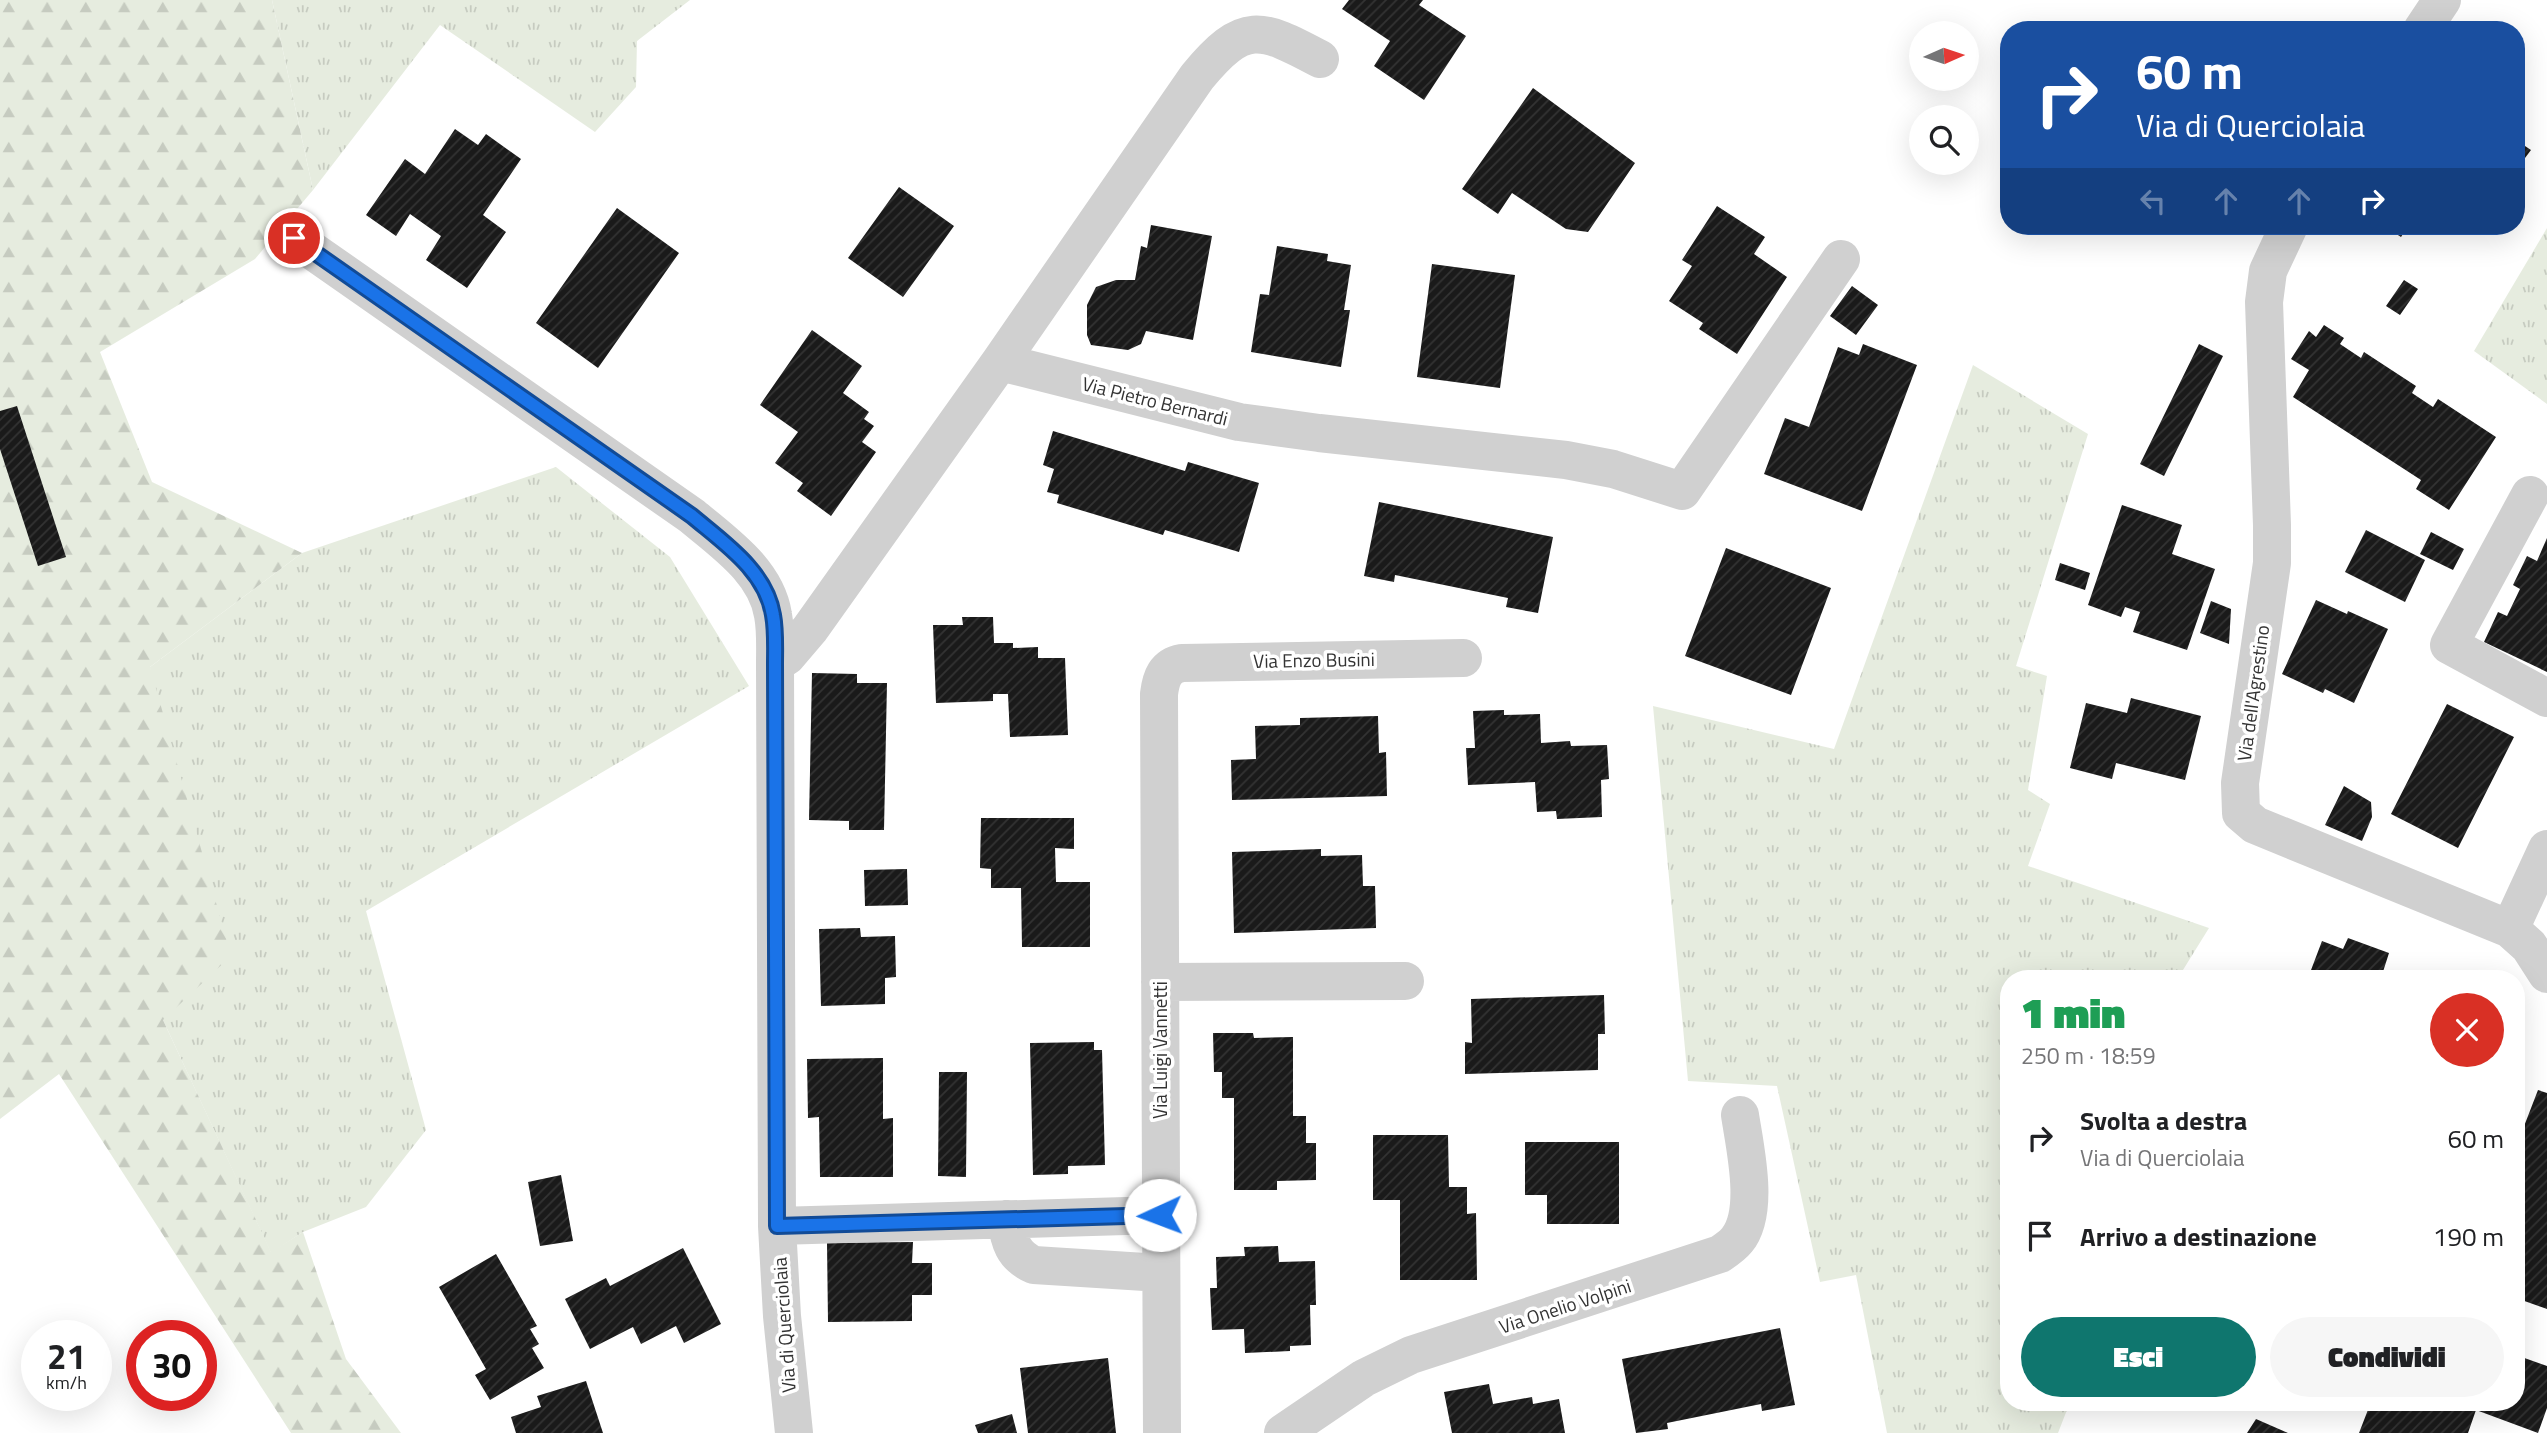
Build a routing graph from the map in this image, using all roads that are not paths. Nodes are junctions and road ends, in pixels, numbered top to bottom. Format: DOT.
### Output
graph roads {
  1 [pos="2442,0"];
  2 [pos="2428,21"];
  3 [pos="1320,59"];
  4 [pos="2285,235"];
  5 [pos="294,238"];
  6 [pos="1841,259"];
  7 [pos="1000,362"];
  8 [pos="2530,495"];
  9 [pos="1463,657"];
  10 [pos="775,664"];
  11 [pos="1167,670"];
  12 [pos="2547,698"];
  13 [pos="2547,849"];
  14 [pos="2510,929"];
  15 [pos="2547,974"];
  16 [pos="1405,981"];
  17 [pos="1160,982"];
  18 [pos="1740,1115"];
  19 [pos="1160,1215"];
  20 [pos="1006,1219"];
  21 [pos="777,1226"];
  22 [pos="1161,1273"];
  23 [pos="794,1433"];
  24 [pos="1162,1433"];
  25 [pos="1283,1433"];
  1 -- 2 [label="street"];
  3 -- 7 [label="street"];
  4 -- 14 [label="street, Via dell'Agrestino"];
  5 -- 10 [label="street, Via di Querciolaia"];
  6 -- 7 [label="street, Via Pietro Bernardi"];
  7 -- 10 [label="street"];
  8 -- 12 [label="street"];
  9 -- 11 [label="street, Via Enzo Busini"];
  10 -- 21 [label="street, Via di Querciolaia"];
  11 -- 17 [label="street, Via Luigi Vannetti"];
  13 -- 14 [label="street"];
  14 -- 15 [label="street, Via dell'Agrestino"];
  16 -- 17 [label="street"];
  17 -- 19 [label="street, Via Luigi Vannetti"];
  18 -- 25 [label="street, Via Onelio Volpini"];
  19 -- 20 [label="street"];
  19 -- 22 [label="street, Via Luigi Vannetti"];
  20 -- 21 [label="street"];
  20 -- 22 [label="street"];
  21 -- 23 [label="street, Via di Querciolaia"];
  22 -- 24 [label="street, Via Luigi Vannetti"];
}
